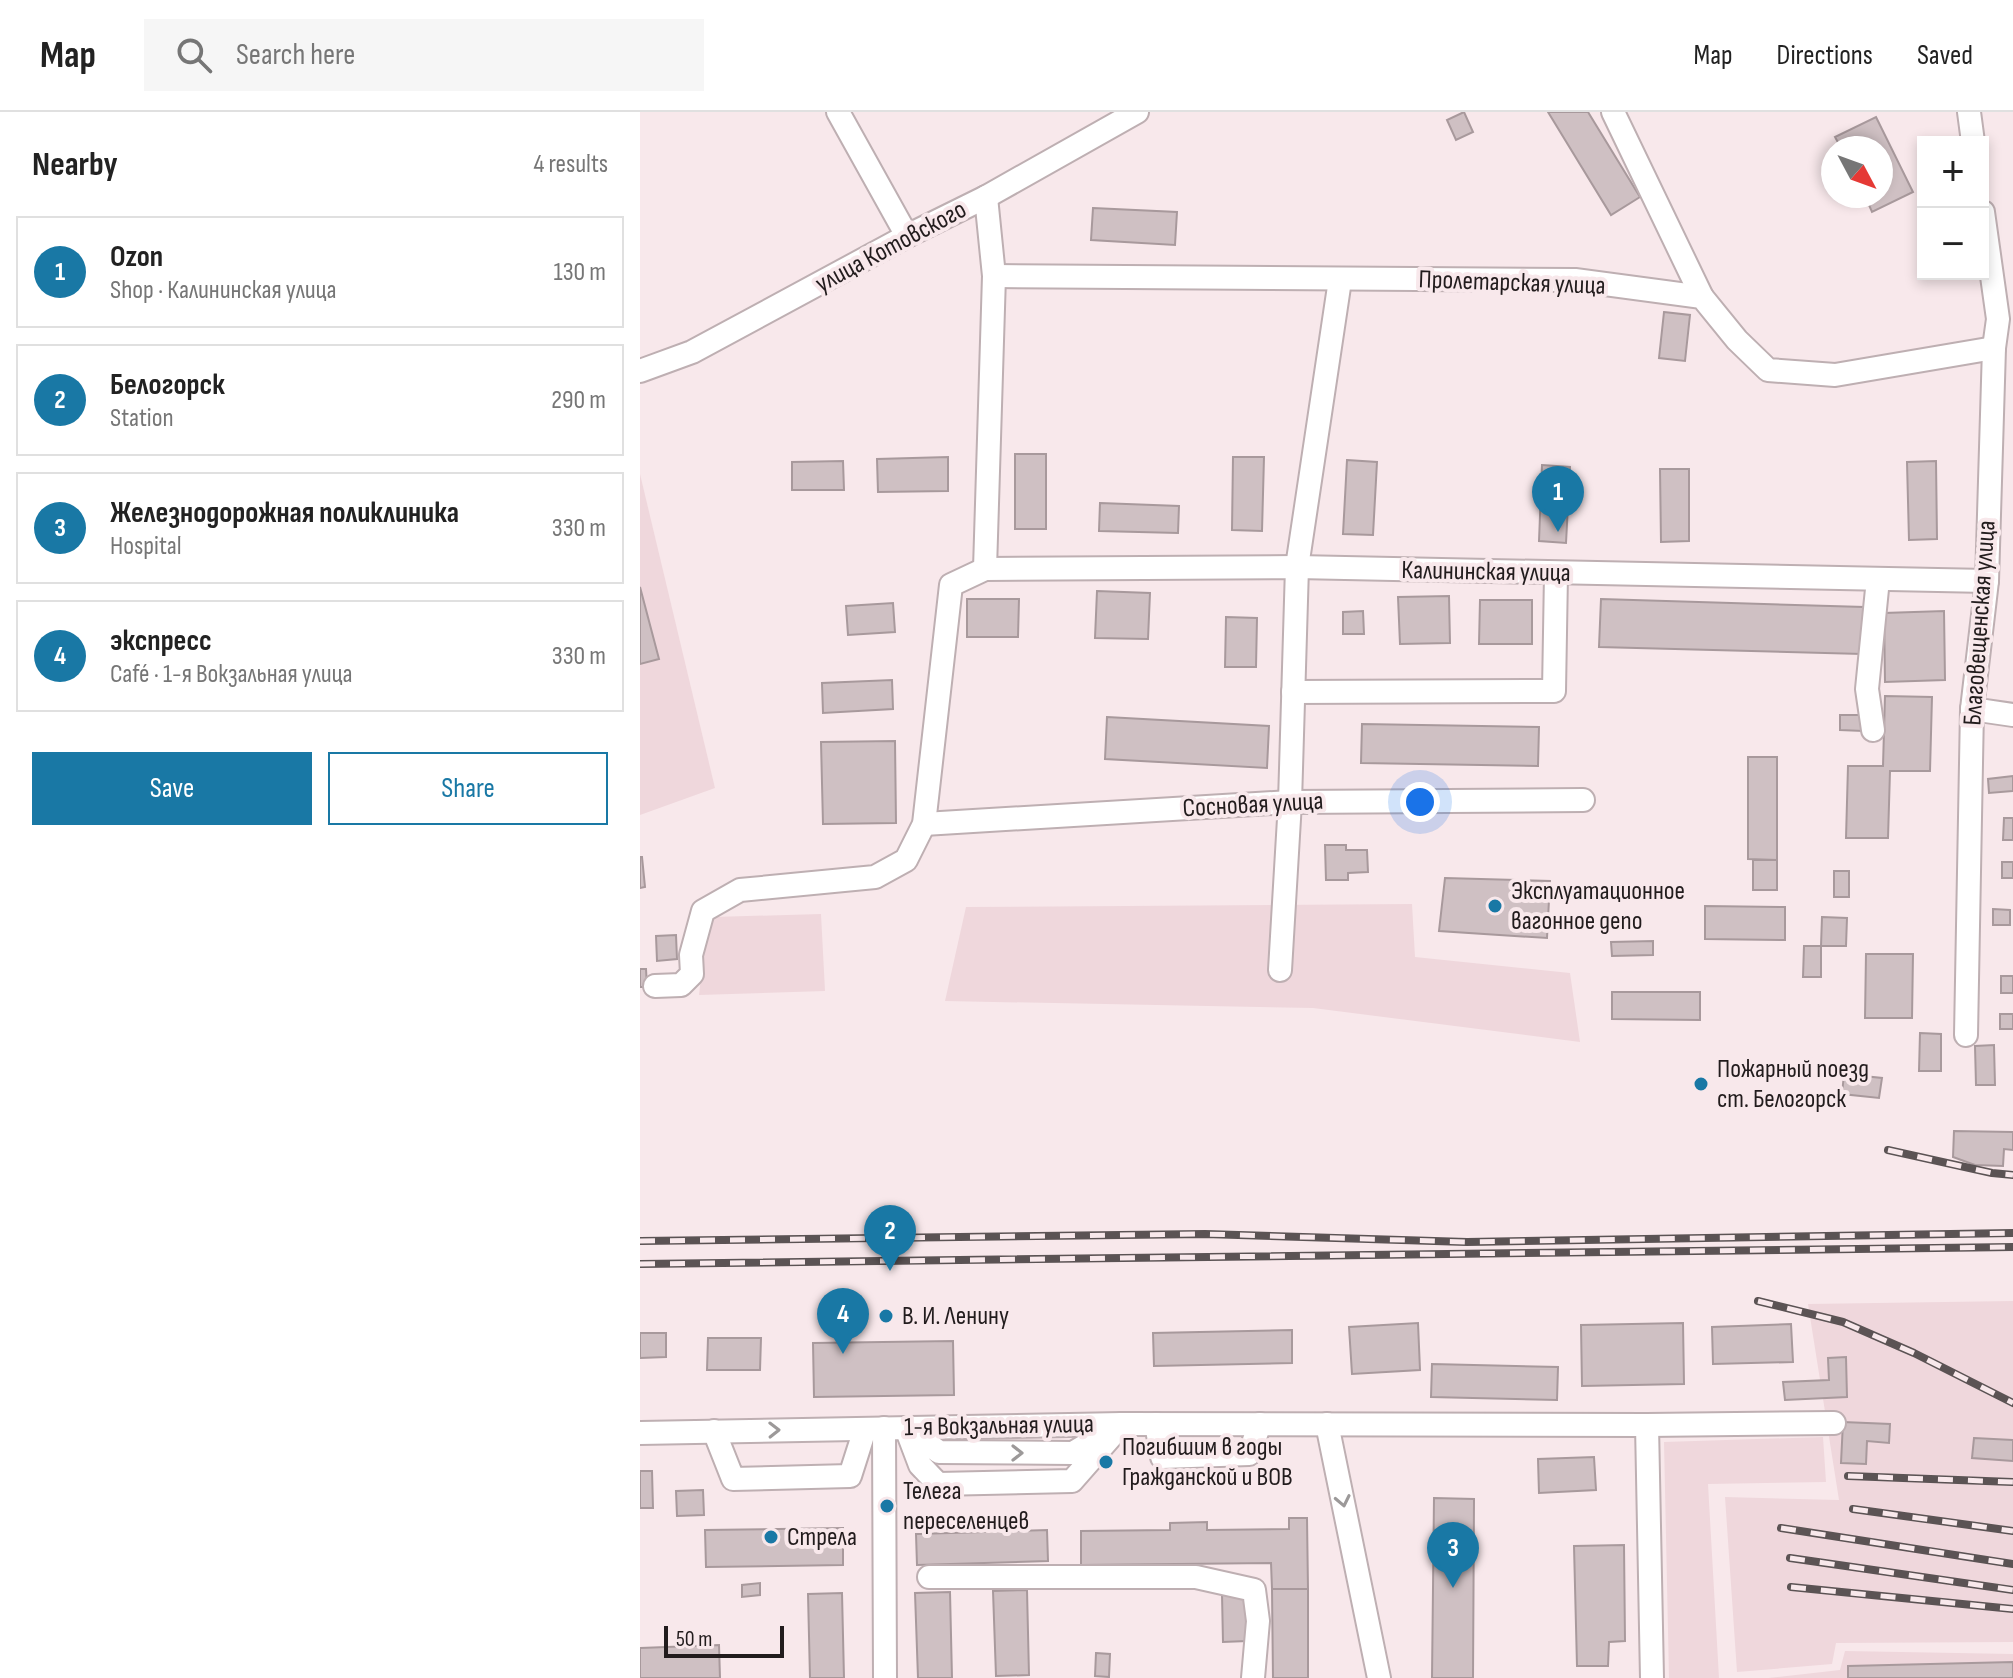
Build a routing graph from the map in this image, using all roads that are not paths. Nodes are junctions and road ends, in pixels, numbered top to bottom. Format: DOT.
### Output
graph roads {
  1 [pos="838,112"];
  2 [pos="1137,112"];
  3 [pos="1613,112"];
  4 [pos="1969,112"];
  5 [pos="1972,136"];
  6 [pos="986,197"];
  7 [pos="907,236"];
  8 [pos="1989,240"];
  9 [pos="994,276"];
  10 [pos="1340,280"];
  11 [pos="1702,297"];
  12 [pos="2006,320"];
  13 [pos="1994,348"];
  14 [pos="640,371"];
  15 [pos="1297,567"];
  16 [pos="985,569"];
  17 [pos="1556,574"];
  18 [pos="1878,579"];
  19 [pos="1987,581"];
  20 [pos="1293,692"];
  21 [pos="1972,709"];
  22 [pos="2013,715"];
  23 [pos="1873,730"];
  24 [pos="1583,800"];
  25 [pos="1290,802"];
  26 [pos="924,824"];
  27 [pos="1280,970"];
  28 [pos="655,986"];
  29 [pos="1966,1035"];
  30 [pos="1834,1423"];
  31 [pos="1122,1424"];
  32 [pos="1156,1424"];
  33 [pos="1260,1424"];
  34 [pos="1327,1424"];
  35 [pos="1647,1425"];
  36 [pos="885,1428"];
  37 [pos="714,1431"];
  38 [pos="640,1433"];
  39 [pos="929,1577"];
  40 [pos="885,1678"];
  41 [pos="1253,1678"];
  42 [pos="1379,1678"];
  43 [pos="1652,1678"];
  1 -- 7 [label="street"];
  2 -- 6 [label="street, улица Котовского"];
  3 -- 11 [label="street"];
  4 -- 5 [label="street"];
  6 -- 7 [label="street, улица Котовского"];
  6 -- 9 [label="street"];
  7 -- 14 [label="street, улица Котовского"];
  8 -- 12 [label="street, Благовещенская улица"];
  9 -- 10 [label="street, Пролетарская улица"];
  9 -- 16 [label="street"];
  10 -- 11 [label="street, Пролетарская улица"];
  10 -- 15 [label="street"];
  11 -- 13 [label="street"];
  12 -- 13 [label="street, Благовещенская улица"];
  13 -- 19 [label="street, Благовещенская улица"];
  15 -- 16 [label="street, Калининская улица"];
  15 -- 17 [label="street, Калининская улица"];
  15 -- 20 [label="street"];
  16 -- 26 [label="street"];
  17 -- 18 [label="street, Калининская улица"];
  17 -- 20 [label="street"];
  18 -- 19 [label="street, Калининская улица"];
  18 -- 23 [label="street"];
  19 -- 21 [label="street, Благовещенская улица"];
  20 -- 25 [label="street"];
  21 -- 22 [label="street"];
  21 -- 29 [label="street, Благовещенская улица"];
  24 -- 25 [label="street, Сосновая улица"];
  25 -- 26 [label="street, Сосновая улица"];
  25 -- 27 [label="street"];
  26 -- 28 [label="street"];
  30 -- 35 [label="street, 1-я Вокзальная улица"];
  31 -- 32 [label="street, 1-я Вокзальная улица"];
  36 -- 31 [label="street, 1-я Вокзальная улица, one-way"];
  31 -- 36 [label="street"];
  32 -- 33 [label="street, 1-я Вокзальная улица"];
  32 -- 33 [label="street"];
  33 -- 34 [label="street, 1-я Вокзальная улица"];
  34 -- 35 [label="street, 1-я Вокзальная улица"];
  34 -- 42 [label="street, one-way"];
  35 -- 43 [label="street"];
  37 -- 36 [label="street, 1-я Вокзальная улица, one-way"];
  36 -- 37 [label="street"];
  36 -- 40 [label="street"];
  37 -- 38 [label="street, 1-я Вокзальная улица"];
  39 -- 41 [label="street"];
}
